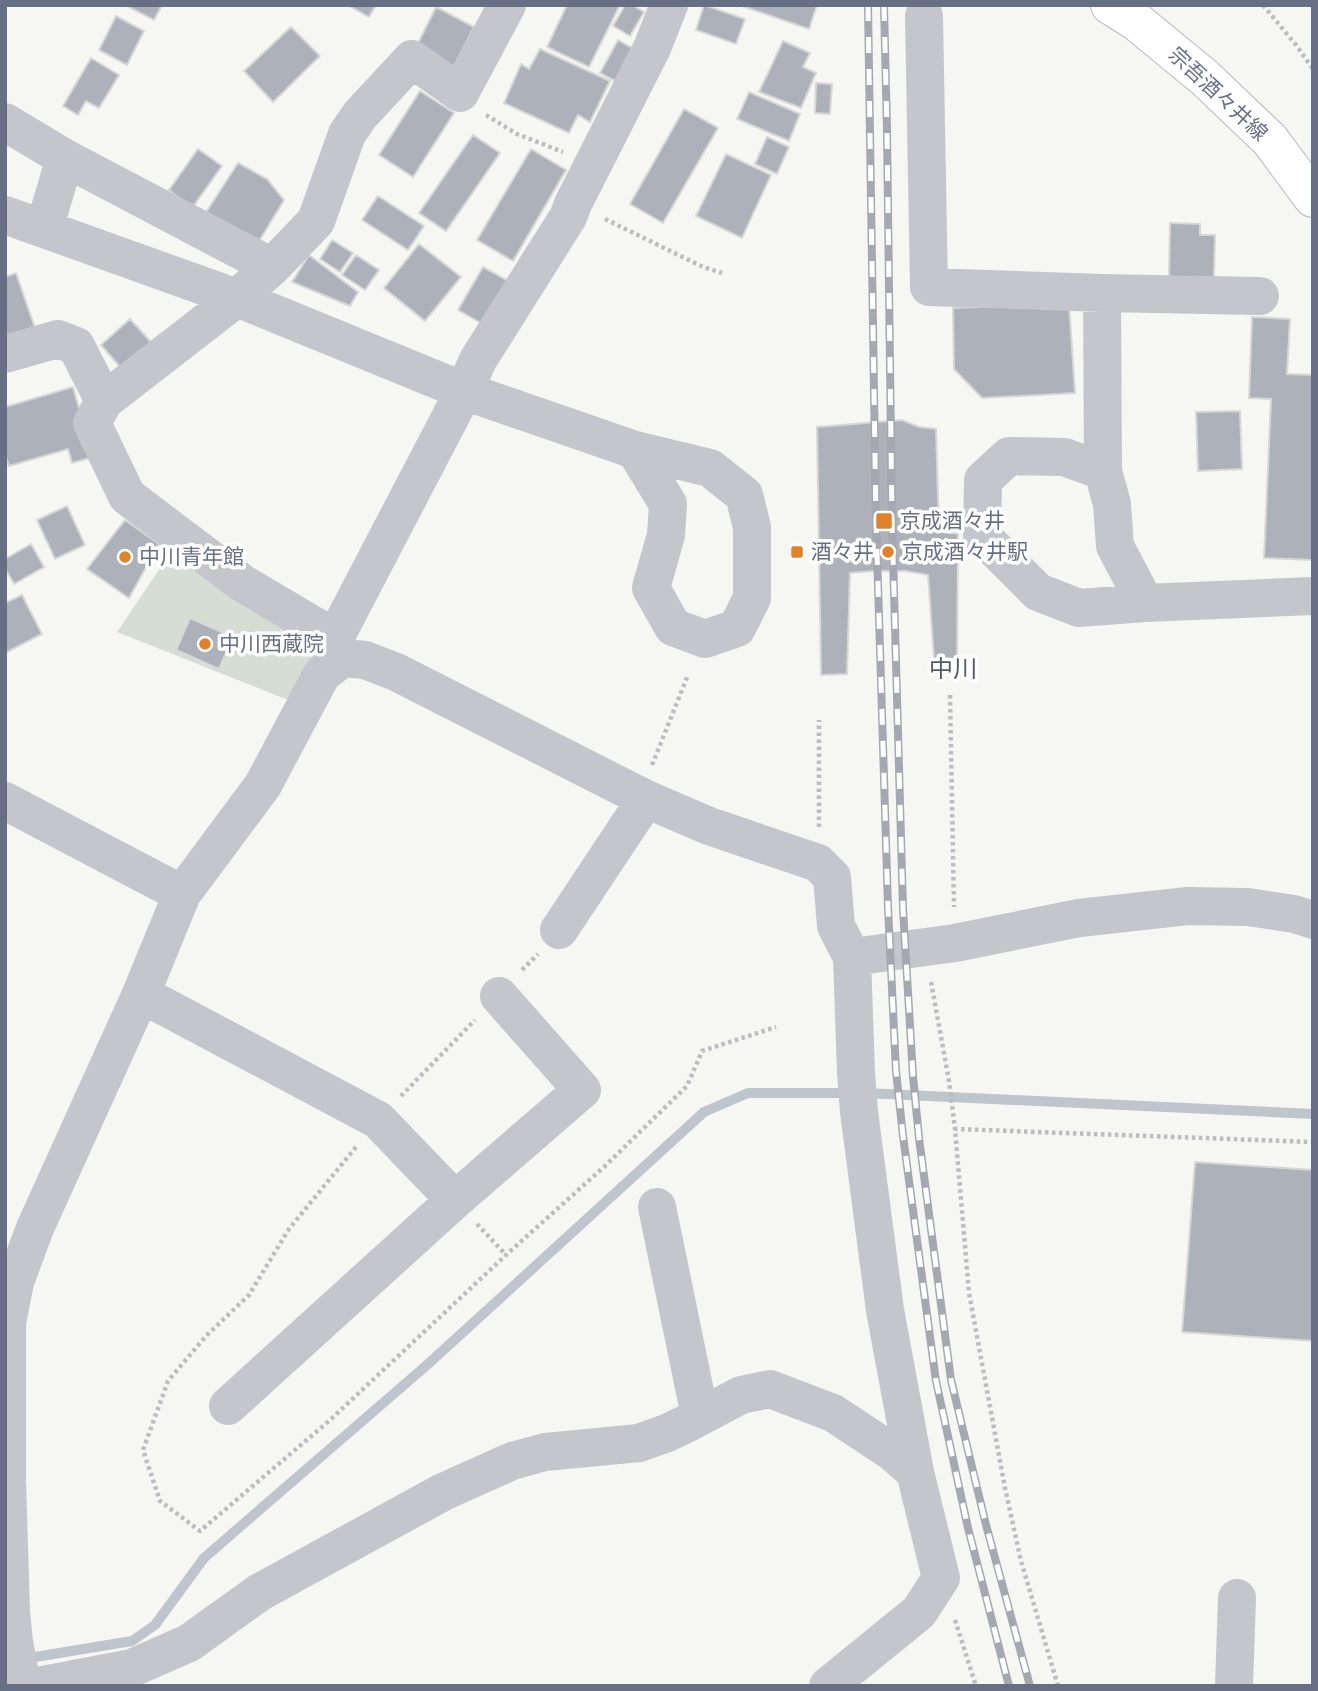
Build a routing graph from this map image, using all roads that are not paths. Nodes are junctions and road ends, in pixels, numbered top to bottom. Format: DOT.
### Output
graph roads {
  1 [pos="507,5"];
  2 [pos="669,5"];
  3 [pos="1110,5"];
  4 [pos="924,16"];
  5 [pos="5,122"];
  6 [pos="65,158"];
  7 [pos="1313,198"];
  8 [pos="5,215"];
  9 [pos="44,229"];
  10 [pos="272,267"];
  11 [pos="1102,293"];
  12 [pos="1260,296"];
  13 [pos="237,298"];
  14 [pos="5,354"];
  15 [pos="464,391"];
  16 [pos="104,401"];
  17 [pos="635,450"];
  18 [pos="1103,471"];
  19 [pos="1313,596"];
  20 [pos="1145,603"];
  21 [pos="339,648"];
  22 [pos="643,797"];
  23 [pos="5,802"];
  24 [pos="182,894"];
  25 [pos="1313,920"];
  26 [pos="559,930"];
  27 [pos="852,957"];
  28 [pos="141,994"];
  29 [pos="499,996"];
  30 [pos="455,1200"];
  31 [pos="657,1207"];
  32 [pos="228,1406"];
  33 [pos="700,1416"];
  34 [pos="915,1472"];
  35 [pos="1237,1598"];
  36 [pos="22,1686"];
  37 [pos="38,1686"];
  38 [pos="828,1686"];
  39 [pos="1234,1686"];
  1 -- 10 [label="street"];
  2 -- 15 [label="street"];
  3 -- 7 [label="main road, 宗吾酒々井線"];
  4 -- 11 [label="street"];
  5 -- 6 [label="street"];
  6 -- 9 [label="street"];
  6 -- 10 [label="street"];
  8 -- 9 [label="street"];
  9 -- 13 [label="street"];
  10 -- 13 [label="street"];
  11 -- 12 [label="street"];
  11 -- 18 [label="street"];
  13 -- 15 [label="street"];
  13 -- 16 [label="street"];
  14 -- 16 [label="street"];
  15 -- 17 [label="street"];
  15 -- 21 [label="street"];
  16 -- 21 [label="street"];
  17 -- 17 [label="street"];
  18 -- 20 [label="street"];
  18 -- 20 [label="street"];
  19 -- 20 [label="street"];
  21 -- 22 [label="street"];
  21 -- 24 [label="street"];
  22 -- 26 [label="street"];
  22 -- 27 [label="street"];
  23 -- 24 [label="street"];
  24 -- 28 [label="street"];
  25 -- 27 [label="street"];
  27 -- 34 [label="street"];
  28 -- 30 [label="street"];
  28 -- 36 [label="street"];
  29 -- 30 [label="street"];
  30 -- 32 [label="street"];
  31 -- 33 [label="street"];
  33 -- 34 [label="street"];
  33 -- 37 [label="street"];
  34 -- 38 [label="street"];
  35 -- 39 [label="street"];
}
